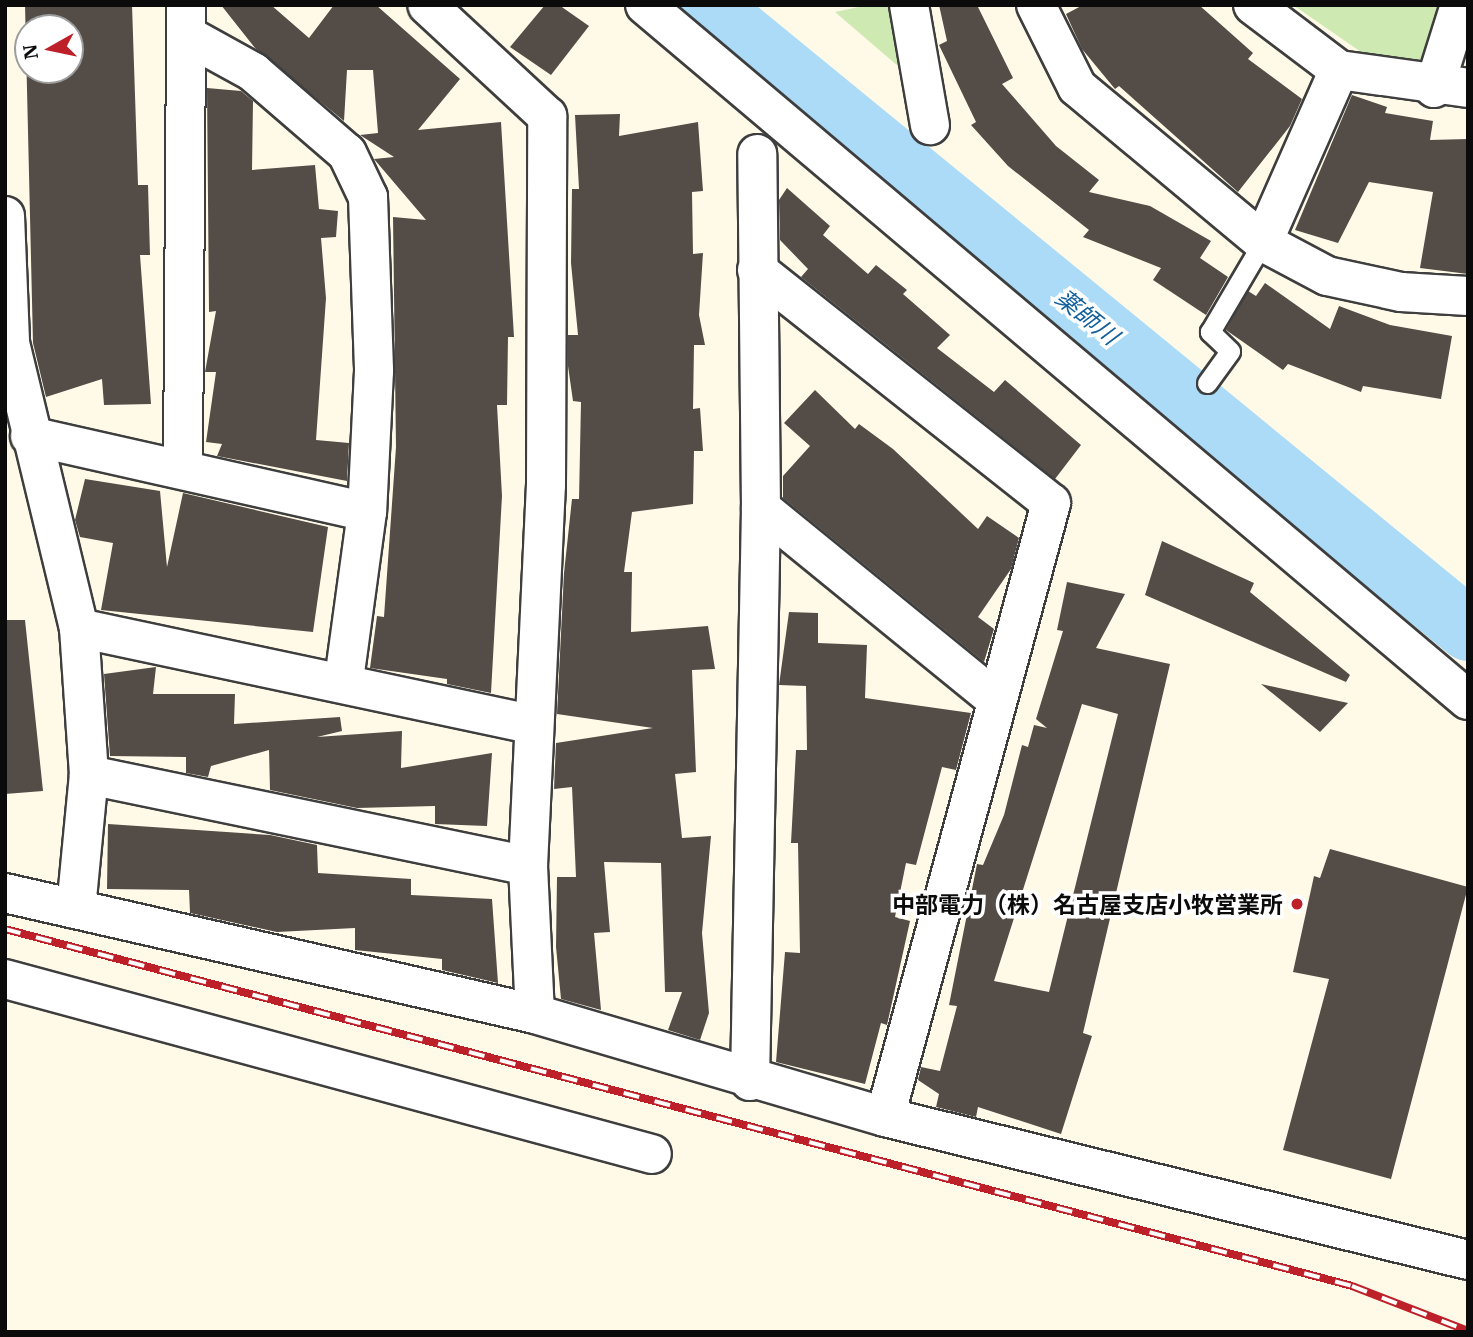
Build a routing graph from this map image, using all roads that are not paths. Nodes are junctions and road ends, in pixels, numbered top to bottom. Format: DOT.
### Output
graph roads {
  1 [pos="427,5"];
  2 [pos="645,5"];
  3 [pos="909,5"];
  4 [pos="1036,5"];
  5 [pos="1253,5"];
  6 [pos="1460,5"];
  7 [pos="186,20"];
  8 [pos="1339,70"];
  9 [pos="1451,88"];
  10 [pos="930,125"];
  11 [pos="757,154"];
  12 [pos="5,216"];
  13 [pos="1263,242"];
  14 [pos="757,270"];
  15 [pos="1468,296"];
  16 [pos="1207,383"];
  17 [pos="30,436"];
  18 [pos="183,466"];
  19 [pos="761,508"];
  20 [pos="367,512"];
  21 [pos="79,628"];
  22 [pos="344,680"];
  23 [pos="995,699"];
  24 [pos="1468,700"];
  25 [pos="530,724"];
  26 [pos="89,775"];
  27 [pos="528,866"];
  28 [pos="5,893"];
  29 [pos="76,909"];
  30 [pos="5,979"];
  31 [pos="535,1014"];
  32 [pos="750,1081"];
  33 [pos="885,1117"];
  34 [pos="652,1154"];
  35 [pos="1468,1260"];
  1 -- 25 [label="street"];
  2 -- 24 [label="street"];
  3 -- 10 [label="street"];
  4 -- 13 [label="street"];
  5 -- 8 [label="street"];
  6 -- 9 [label="street"];
  7 -- 18 [label="street"];
  7 -- 20 [label="street"];
  8 -- 9 [label="street"];
  8 -- 13 [label="street"];
  11 -- 14 [label="street"];
  12 -- 17 [label="street"];
  13 -- 15 [label="street"];
  13 -- 16 [label="lane"];
  14 -- 19 [label="street"];
  14 -- 23 [label="street"];
  17 -- 18 [label="street"];
  17 -- 21 [label="street"];
  18 -- 20 [label="street"];
  19 -- 23 [label="street"];
  19 -- 32 [label="street"];
  20 -- 22 [label="street"];
  21 -- 22 [label="street"];
  21 -- 26 [label="street"];
  22 -- 25 [label="street"];
  23 -- 33 [label="street"];
  25 -- 27 [label="street"];
  26 -- 27 [label="street"];
  26 -- 29 [label="street"];
  27 -- 31 [label="street"];
  28 -- 29 [label="street"];
  29 -- 31 [label="street"];
  30 -- 34 [label="street"];
  31 -- 32 [label="street"];
  32 -- 33 [label="street"];
  33 -- 35 [label="street"];
}
